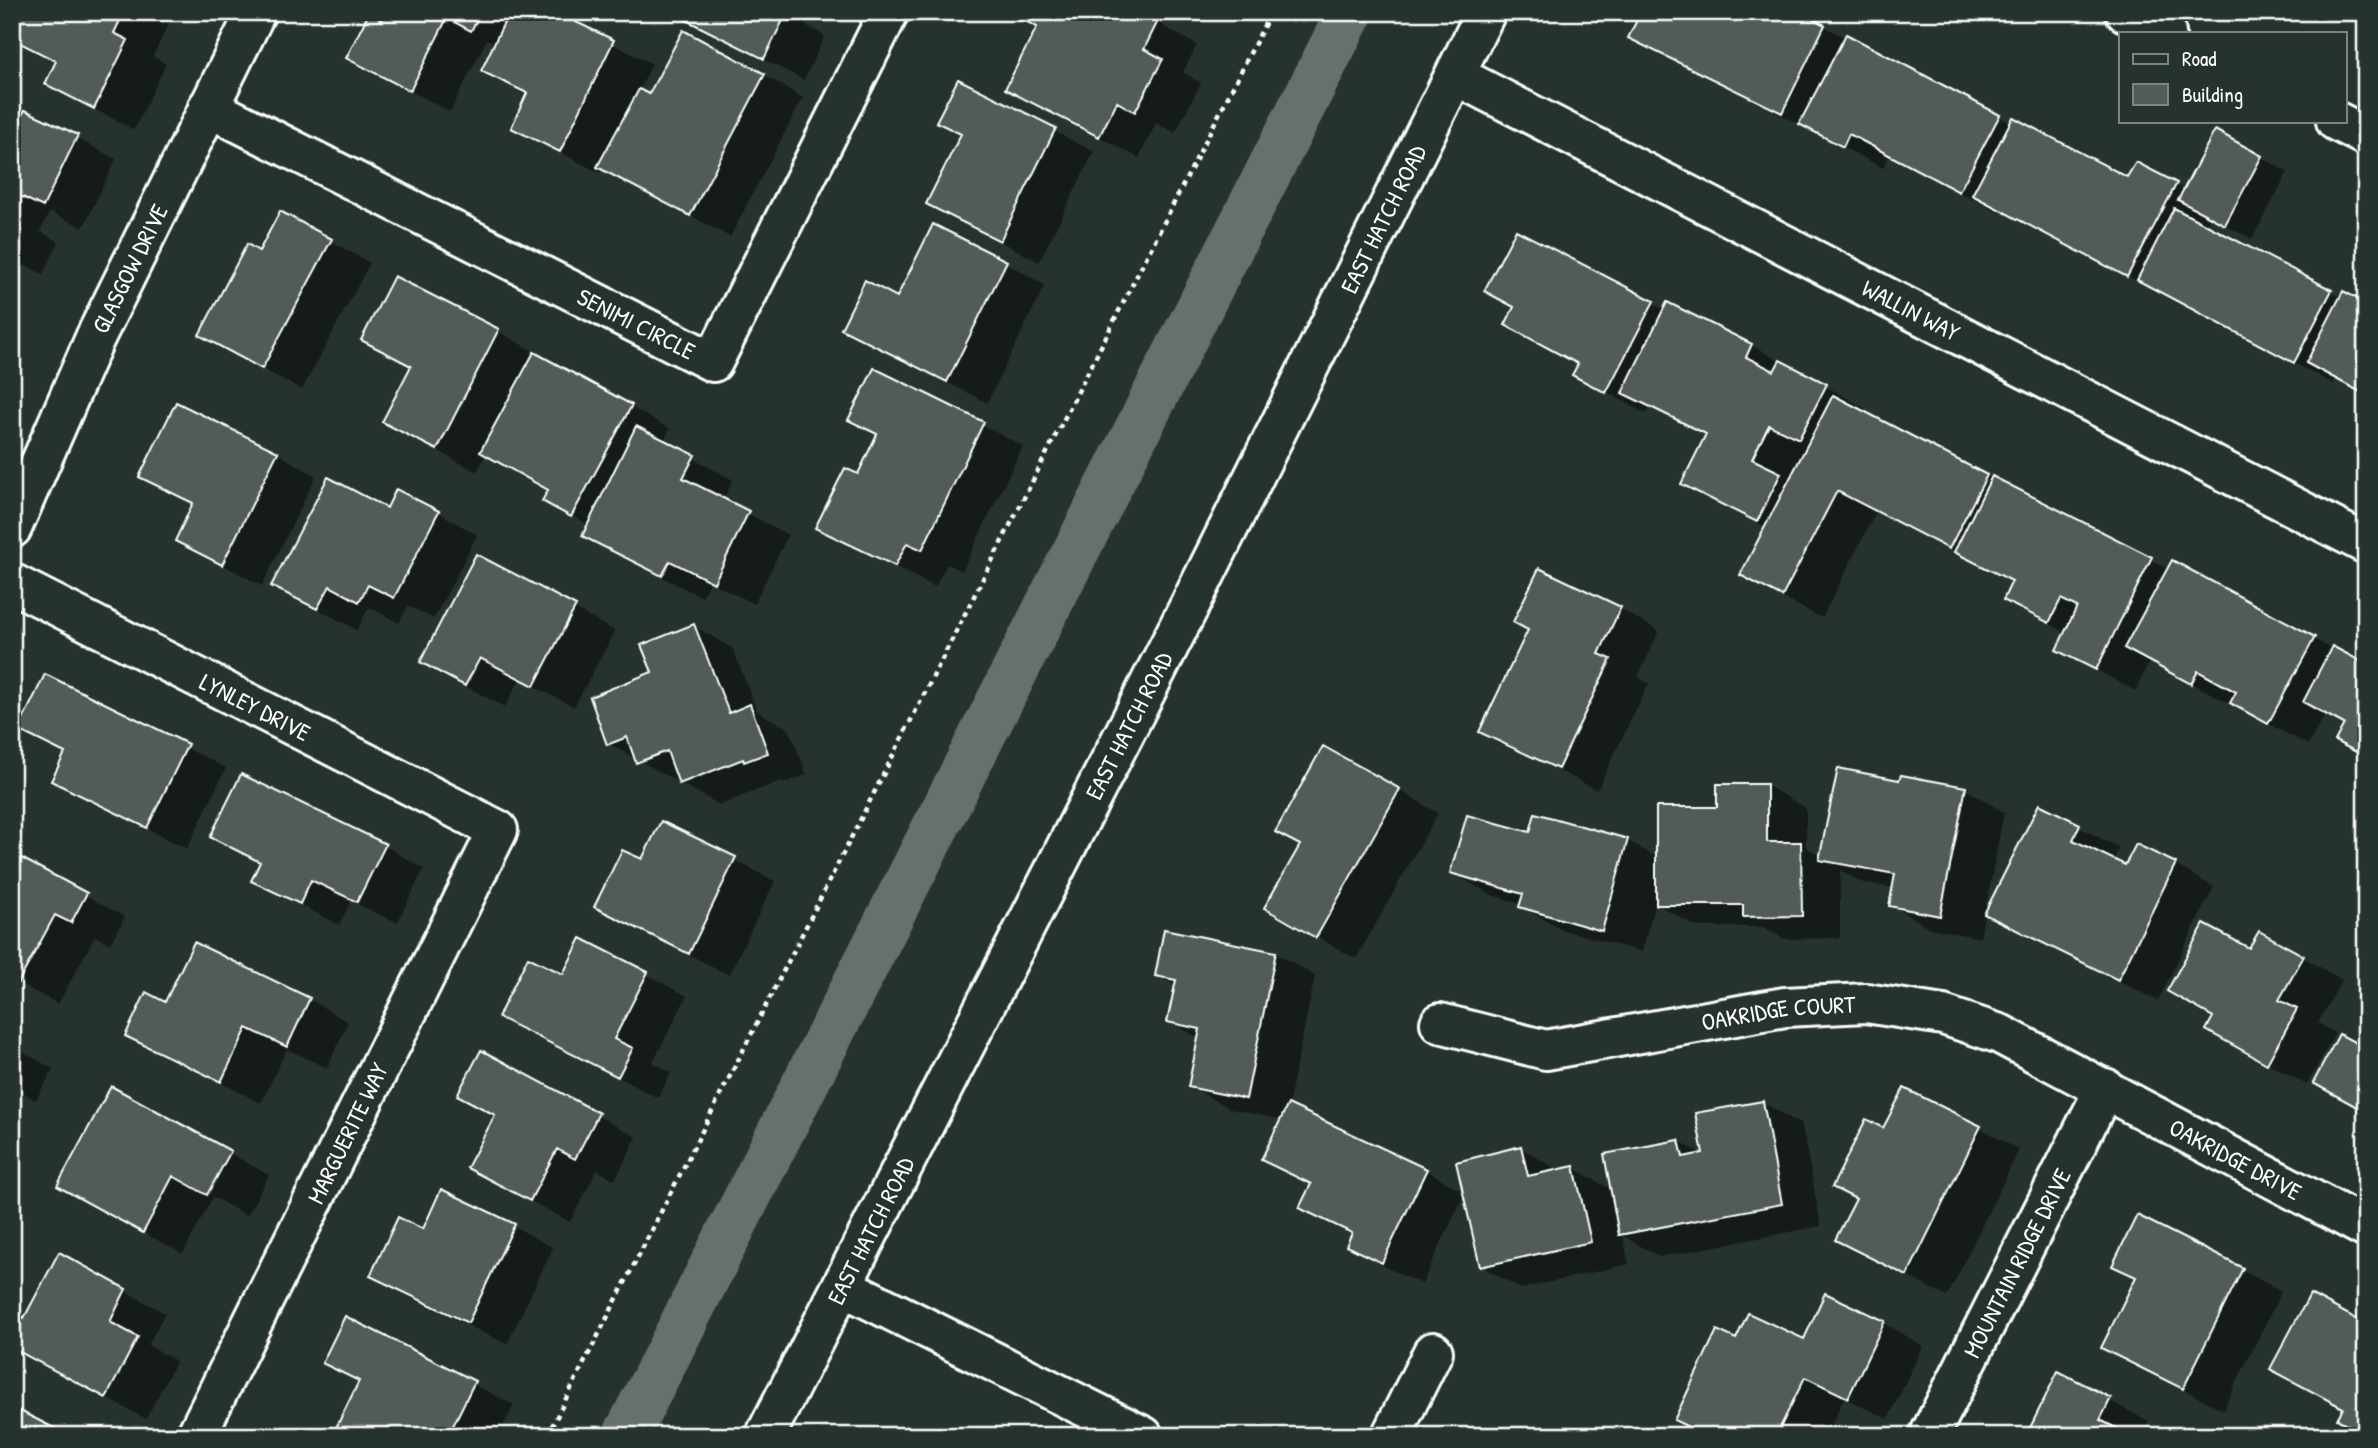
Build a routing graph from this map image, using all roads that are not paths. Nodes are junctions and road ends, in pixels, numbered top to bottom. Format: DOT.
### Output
graph roads {
  1 [pos="256,12"];
  2 [pos="889,12"];
  3 [pos="1486,12"];
  4 [pos="2125,12"];
  5 [pos="2164,32"];
  6 [pos="1455,75"];
  7 [pos="208,107"];
  8 [pos="2338,122"];
  9 [pos="2366,136"];
  10 [pos="12,528"];
  11 [pos="2366,544"];
  12 [pos="12,583"];
  13 [pos="498,830"];
  14 [pos="1440,1023"];
  15 [pos="2105,1088"];
  16 [pos="2366,1228"];
  17 [pos="842,1286"];
  18 [pos="1433,1353"];
  19 [pos="196,1436"];
  20 [pos="765,1436"];
  21 [pos="1143,1436"];
  22 [pos="1391,1436"];
  23 [pos="1929,1436"];
  1 -- 7 [label="street, GLASGOW DRIVE"];
  2 -- 7 [label="street, SENIMI CIRCLE"];
  3 -- 6 [label="street, EAST HATCH ROAD"];
  4 -- 5 [label="street"];
  6 -- 11 [label="street, WALLIN WAY"];
  6 -- 17 [label="street, EAST HATCH ROAD"];
  7 -- 10 [label="street, GLASGOW DRIVE"];
  8 -- 9 [label="street"];
  12 -- 13 [label="street, LYNLEY DRIVE"];
  13 -- 19 [label="street, MARGUERITE WAY"];
  14 -- 15 [label="street, OAKRIDGE COURT"];
  15 -- 16 [label="street, OAKRIDGE DRIVE"];
  15 -- 23 [label="street, MOUNTAIN RIDGE DRIVE"];
  17 -- 20 [label="street, EAST HATCH ROAD"];
  17 -- 21 [label="street"];
  18 -- 22 [label="street"];
}
